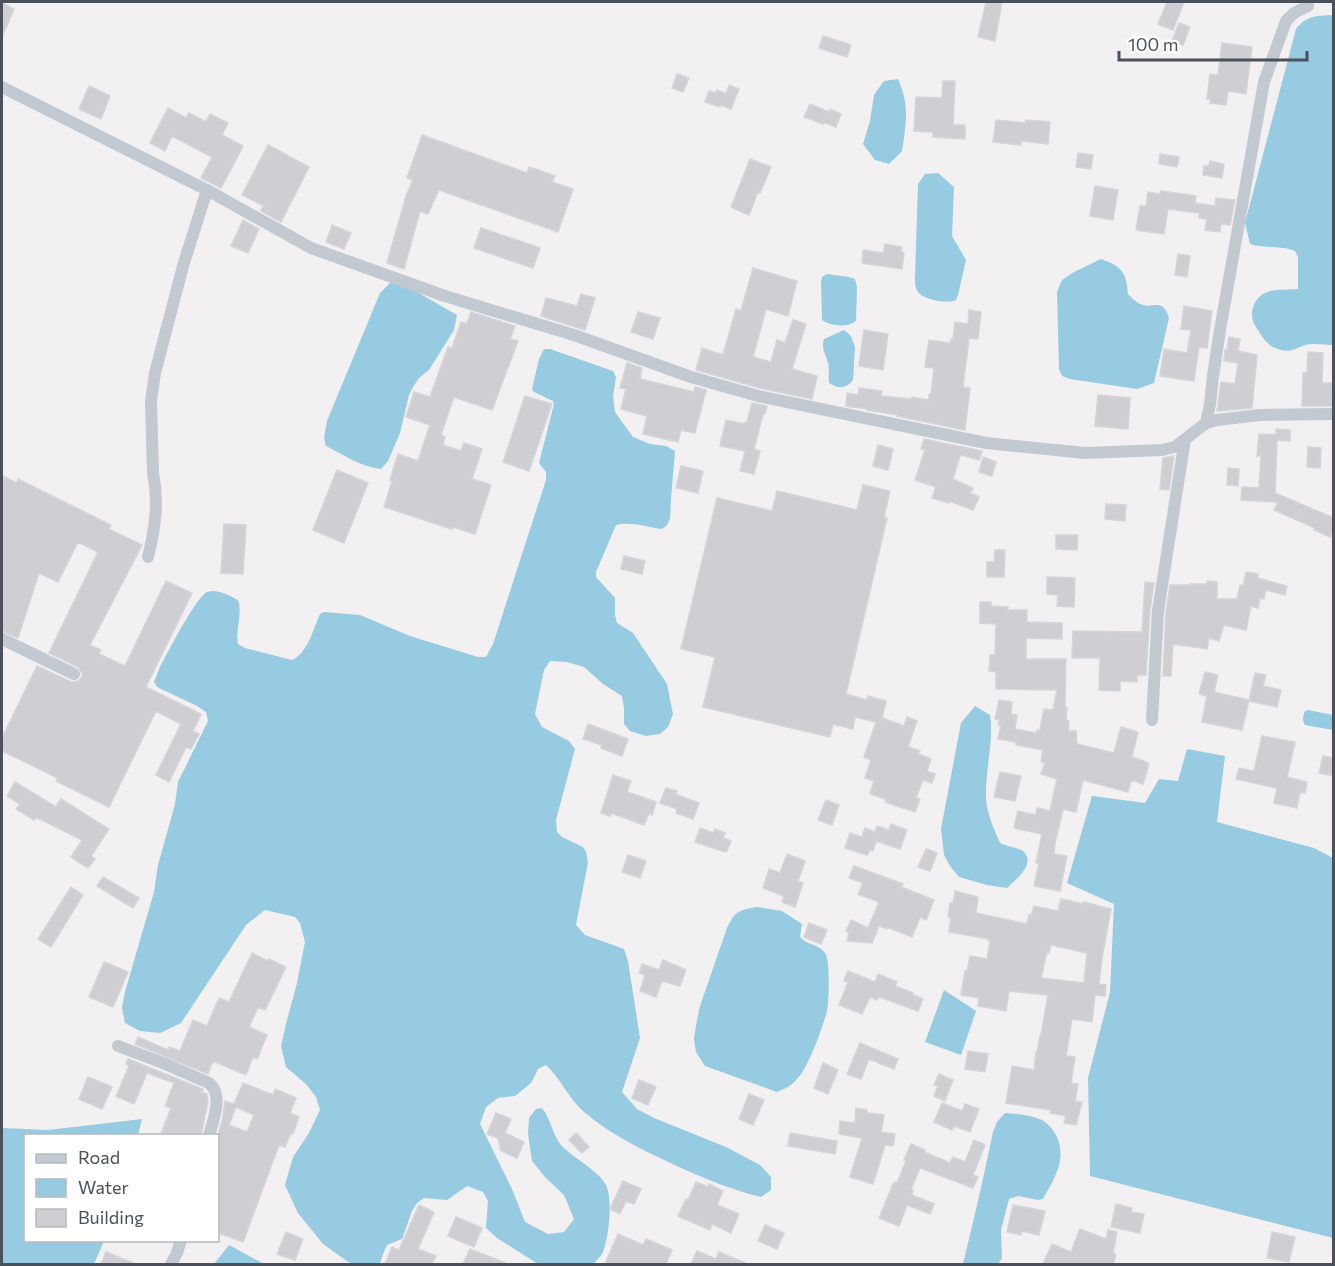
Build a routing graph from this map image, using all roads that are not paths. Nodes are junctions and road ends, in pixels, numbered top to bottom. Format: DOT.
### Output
graph roads {
  1 [pos="1308,6"];
  2 [pos="2,87"];
  3 [pos="207,190"];
  4 [pos="1334,414"];
  5 [pos="1206,423"];
  6 [pos="1185,439"];
  7 [pos="148,557"];
  8 [pos="2,639"];
  9 [pos="74,674"];
  10 [pos="1152,720"];
  11 [pos="118,1046"];
  12 [pos="210,1134"];
  13 [pos="180,1242"];
  14 [pos="171,1264"];
  1 -- 5 [label="street"];
  2 -- 3 [label="street"];
  3 -- 6 [label="street"];
  3 -- 7 [label="street"];
  4 -- 5 [label="street"];
  5 -- 6 [label="street"];
  6 -- 10 [label="street"];
  8 -- 9 [label="street"];
  11 -- 12 [label="street"];
  13 -- 14 [label="street"];
}
